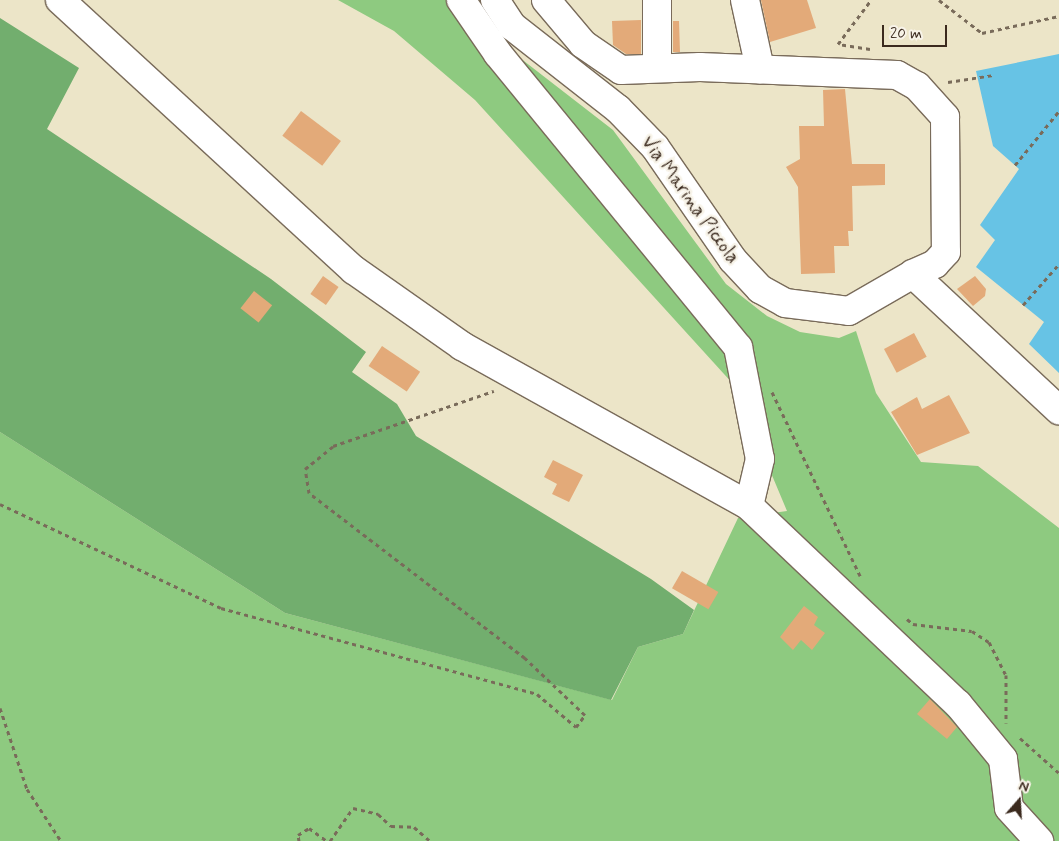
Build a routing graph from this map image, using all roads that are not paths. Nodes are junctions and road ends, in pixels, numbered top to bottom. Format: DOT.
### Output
graph roads {
  1 [pos="60,0"];
  2 [pos="461,0"];
  3 [pos="495,0"];
  4 [pos="546,0"];
  5 [pos="657,0"];
  6 [pos="745,0"];
  7 [pos="657,68"];
  8 [pos="760,69"];
  9 [pos="913,274"];
  10 [pos="1059,410"];
  11 [pos="749,506"];
  12 [pos="1039,841"];
  1 -- 11 [label="lane"];
  2 -- 11 [label="lane"];
  3 -- 9 [label="lane, Via Marina Piccola"];
  4 -- 7 [label="lane, Via Marina Piccola"];
  5 -- 7 [label="lane"];
  6 -- 8 [label="lane"];
  7 -- 8 [label="lane, Via Marina Piccola"];
  8 -- 9 [label="lane, Via Marina Piccola"];
  9 -- 10 [label="lane"];
  11 -- 12 [label="lane"];
}
